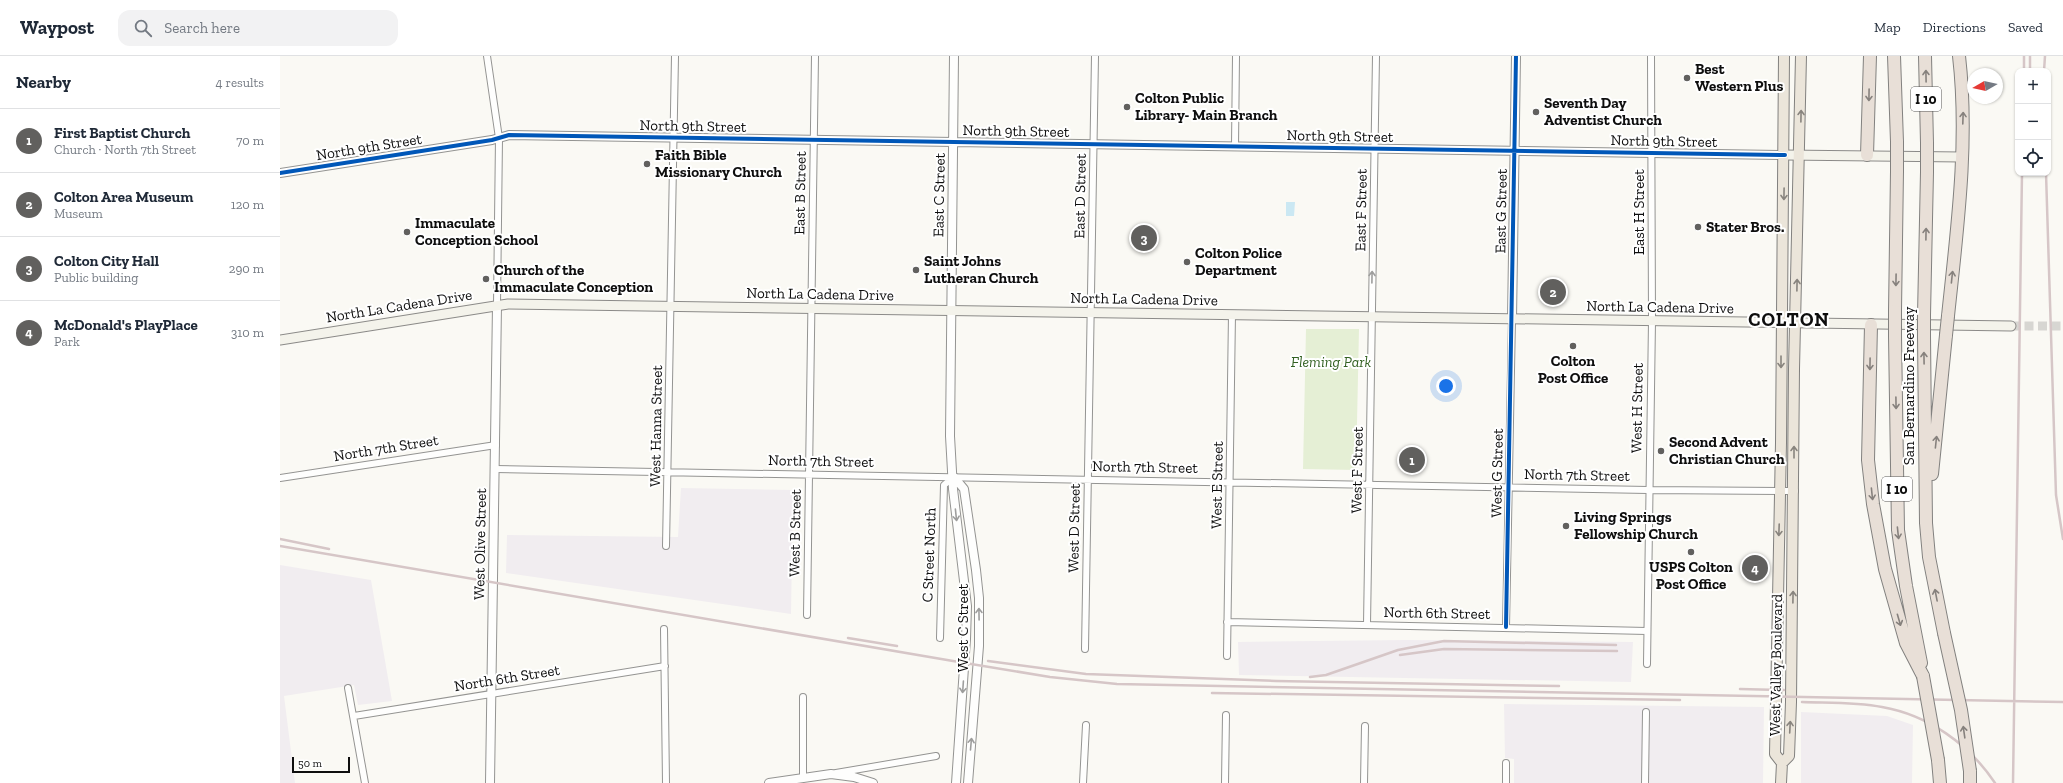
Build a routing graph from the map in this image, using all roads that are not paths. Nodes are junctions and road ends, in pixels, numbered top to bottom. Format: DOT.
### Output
graph roads {
  1 [pos="487,56"];
  2 [pos="676,56"];
  3 [pos="815,56"];
  4 [pos="954,56"];
  5 [pos="1095,56"];
  6 [pos="1236,56"];
  7 [pos="1376,56"];
  8 [pos="1516,56"];
  9 [pos="1651,56"];
  10 [pos="1784,56"];
  11 [pos="1801,56"];
  12 [pos="1870,56"];
  13 [pos="1894,56"];
  14 [pos="1925,56"];
  15 [pos="1959,56"];
  16 [pos="673,137"];
  17 [pos="499,138"];
  18 [pos="813,140"];
  19 [pos="953,142"];
  20 [pos="1094,144"];
  21 [pos="1235,146"];
  22 [pos="1375,148"];
  23 [pos="1514,151"];
  24 [pos="1652,153"];
  25 [pos="1785,155"];
  26 [pos="1800,155"];
  27 [pos="1867,155"];
  28 [pos="1962,157"];
  29 [pos="280,173"];
  30 [pos="498,305"];
  31 [pos="671,305"];
  32 [pos="811,307"];
  33 [pos="951,310"];
  34 [pos="1091,312"];
  35 [pos="1232,314"];
  36 [pos="1372,316"];
  37 [pos="1512,318"];
  38 [pos="1652,321"];
  39 [pos="1782,323"];
  40 [pos="1796,324"];
  41 [pos="1871,325"];
  42 [pos="2011,326"];
  43 [pos="280,340"];
  44 [pos="496,445"];
  45 [pos="495,469"];
  46 [pos="668,472"];
  47 [pos="808,474"];
  48 [pos="954,477"];
  49 [pos="280,478"];
  50 [pos="1088,478"];
  51 [pos="1230,481"];
  52 [pos="1370,484"];
  53 [pos="1509,487"];
  54 [pos="1648,490"];
  55 [pos="1794,490"];
  56 [pos="1780,491"];
  57 [pos="1926,523"];
  58 [pos="666,546"];
  59 [pos="1777,596"];
  60 [pos="807,614"];
  61 [pos="1227,622"];
  62 [pos="1367,625"];
  63 [pos="1506,627"];
  64 [pos="664,629"];
  65 [pos="1647,631"];
  66 [pos="940,638"];
  67 [pos="1792,638"];
  68 [pos="1911,642"];
  69 [pos="1085,649"];
  70 [pos="1227,656"];
  71 [pos="1647,664"];
  72 [pos="664,666"];
  73 [pos="348,688"];
  74 [pos="492,694"];
  75 [pos="803,697"];
  76 [pos="1646,712"];
  77 [pos="1226,715"];
  78 [pos="354,716"];
  79 [pos="1086,725"];
  80 [pos="1365,726"];
  81 [pos="936,756"];
  82 [pos="1506,763"];
  83 [pos="1782,763"];
  84 [pos="831,774"];
  85 [pos="1970,777"];
  86 [pos="803,778"];
  87 [pos="365,783"];
  88 [pos="490,783"];
  89 [pos="666,783"];
  90 [pos="768,783"];
  91 [pos="873,783"];
  92 [pos="956,783"];
  93 [pos="968,783"];
  94 [pos="1083,783"];
  95 [pos="1225,783"];
  96 [pos="1364,783"];
  97 [pos="1506,783"];
  98 [pos="1645,783"];
  99 [pos="1781,783"];
  100 [pos="1940,783"];
  1 -- 17 [label="street"];
  2 -- 16 [label="street, West Hanna Street"];
  3 -- 18 [label="street, East B Street"];
  4 -- 19 [label="street, East C Street"];
  5 -- 20 [label="street, East D Street"];
  6 -- 21 [label="street"];
  7 -- 22 [label="street, East F Street"];
  8 -- 23 [label="street, East G Street"];
  9 -- 24 [label="street, East H Street"];
  10 -- 25 [label="main road, West Valley Boulevard"];
  26 -- 11 [label="main road, West Valley Boulevard, one-way"];
  12 -- 27 [label="highway, one-way"];
  13 -- 68 [label="highway, San Bernardino Freeway / I 10, one-way, bridge"];
  57 -- 14 [label="highway, San Bernardino Freeway / I 10, one-way, bridge"];
  28 -- 15 [label="highway, one-way"];
  16 -- 17 [label="street, North 9th Street"];
  16 -- 18 [label="street, North 9th Street"];
  16 -- 31 [label="street, West Hanna Street"];
  17 -- 29 [label="street, North 9th Street"];
  17 -- 30 [label="street"];
  18 -- 19 [label="street, North 9th Street"];
  18 -- 32 [label="street, East B Street"];
  19 -- 20 [label="street, North 9th Street"];
  19 -- 33 [label="street, East C Street"];
  20 -- 21 [label="street, North 9th Street"];
  20 -- 34 [label="street, East D Street"];
  21 -- 22 [label="street, North 9th Street"];
  22 -- 23 [label="street, North 9th Street"];
  36 -- 22 [label="street, East F Street, one-way"];
  23 -- 24 [label="street, North 9th Street"];
  23 -- 37 [label="street, East G Street"];
  24 -- 25 [label="street, North 9th Street"];
  24 -- 38 [label="street, East H Street"];
  25 -- 26 [label="main road"];
  25 -- 39 [label="main road, West Valley Boulevard, one-way"];
  26 -- 27 [label="main road"];
  40 -- 26 [label="main road, West Valley Boulevard, one-way"];
  27 -- 28 [label="main road"];
  57 -- 28 [label="highway, one-way, bridge"];
  30 -- 31 [label="main road, North La Cadena Drive"];
  30 -- 43 [label="main road, North La Cadena Drive"];
  30 -- 44 [label="street, West Olive Street"];
  31 -- 32 [label="main road, North La Cadena Drive"];
  31 -- 46 [label="street, West Hanna Street"];
  32 -- 33 [label="main road, North La Cadena Drive"];
  32 -- 47 [label="street, West B Street"];
  33 -- 34 [label="main road, North La Cadena Drive"];
  33 -- 48 [label="street, West C Street"];
  34 -- 35 [label="main road, North La Cadena Drive"];
  34 -- 50 [label="street, West D Street"];
  35 -- 36 [label="main road, North La Cadena Drive"];
  35 -- 51 [label="street, West E Street"];
  36 -- 37 [label="main road, North La Cadena Drive"];
  36 -- 52 [label="street, West F Street"];
  37 -- 38 [label="main road, North La Cadena Drive"];
  37 -- 53 [label="street, West G Street"];
  38 -- 39 [label="main road, North La Cadena Drive"];
  38 -- 54 [label="street, West H Street"];
  39 -- 40 [label="main road, North La Cadena Drive"];
  39 -- 56 [label="main road, West Valley Boulevard, one-way"];
  40 -- 41 [label="main road, North La Cadena Drive"];
  55 -- 40 [label="main road, West Valley Boulevard, one-way"];
  41 -- 42 [label="main road, North La Cadena Drive"];
  41 -- 68 [label="highway, one-way"];
  44 -- 45 [label="street, West Olive Street"];
  44 -- 49 [label="street, North 7th Street"];
  45 -- 46 [label="street, North 7th Street"];
  45 -- 74 [label="street, West Olive Street"];
  46 -- 47 [label="street, North 7th Street"];
  46 -- 58 [label="street, West Hanna Street"];
  47 -- 48 [label="street, North 7th Street"];
  47 -- 60 [label="street, West B Street"];
  48 -- 50 [label="street, North 7th Street"];
  48 -- 66 [label="street, C Street North"];
  48 -- 92 [label="street, West C Street, one-way"];
  93 -- 48 [label="street, West C Street, one-way"];
  50 -- 51 [label="street, North 7th Street"];
  50 -- 69 [label="street, West D Street"];
  51 -- 52 [label="street, North 7th Street"];
  51 -- 61 [label="street, West E Street"];
  52 -- 53 [label="street, North 7th Street"];
  52 -- 62 [label="street, West F Street"];
  53 -- 54 [label="street, North 7th Street"];
  53 -- 63 [label="street, West G Street"];
  54 -- 56 [label="street, North 7th Street"];
  54 -- 65 [label="street, West H Street"];
  55 -- 56 [label="street, North 7th Street"];
  67 -- 55 [label="main road, West Valley Boulevard, one-way"];
  56 -- 59 [label="main road, West Valley Boulevard, one-way"];
  85 -- 57 [label="highway, San Bernardino Freeway / I 10, one-way, bridge"];
  59 -- 67 [label="main road"];
  59 -- 83 [label="main road, West Valley Boulevard"];
  61 -- 62 [label="street, North 6th Street"];
  61 -- 70 [label="street, West E Street"];
  62 -- 63 [label="street, North 6th Street"];
  63 -- 65 [label="street, North 6th Street"];
  64 -- 72 [label="street"];
  65 -- 71 [label="street, West H Street"];
  83 -- 67 [label="main road, West Valley Boulevard, one-way"];
  68 -- 100 [label="highway, San Bernardino Freeway / I 10, bridge"];
  72 -- 74 [label="street, North 6th Street"];
  72 -- 89 [label="street"];
  73 -- 78 [label="street"];
  74 -- 78 [label="street, North 6th Street"];
  74 -- 88 [label="street, West Olive Street"];
  75 -- 86 [label="street"];
  76 -- 98 [label="street"];
  77 -- 95 [label="street"];
  78 -- 87 [label="street"];
  79 -- 94 [label="street"];
  80 -- 96 [label="street"];
  81 -- 84 [label="street"];
  82 -- 97 [label="street"];
  83 -- 99 [label="main road, West Valley Boulevard"];
  84 -- 86 [label="street"];
  84 -- 91 [label="street"];
  86 -- 90 [label="street"];
}
